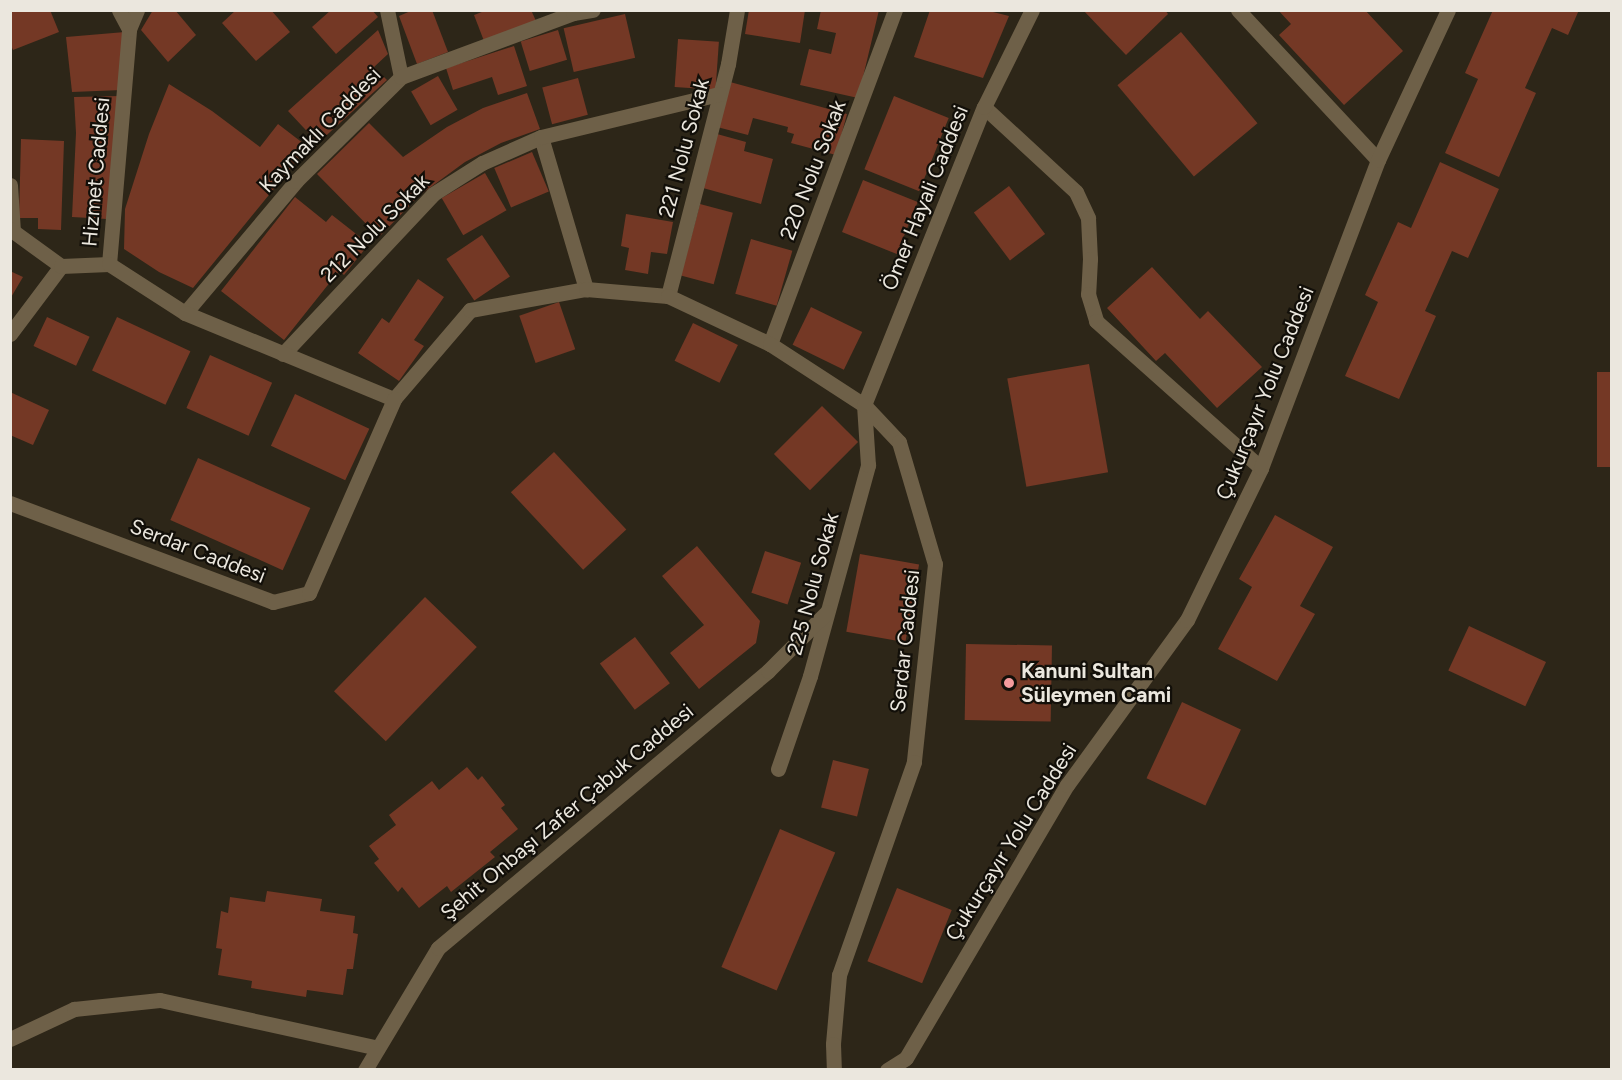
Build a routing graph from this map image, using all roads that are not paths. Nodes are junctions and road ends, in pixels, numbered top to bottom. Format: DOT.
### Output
graph roads {
  1 [pos="119,10"];
  2 [pos="137,10"];
  3 [pos="387,10"];
  4 [pos="593,10"];
  5 [pos="737,10"];
  6 [pos="895,10"];
  7 [pos="1032,10"];
  8 [pos="1238,10"];
  9 [pos="1442,14"];
  10 [pos="129,29"];
  11 [pos="401,77"];
  12 [pos="719,94"];
  13 [pos="984,107"];
  14 [pos="541,137"];
  15 [pos="1378,160"];
  16 [pos="10,184"];
  17 [pos="12,230"];
  18 [pos="109,264"];
  19 [pos="61,266"];
  20 [pos="586,289"];
  21 [pos="668,296"];
  22 [pos="184,313"];
  23 [pos="10,334"];
  24 [pos="770,344"];
  25 [pos="283,354"];
  26 [pos="394,399"];
  27 [pos="864,405"];
  28 [pos="1261,468"];
  29 [pos="10,503"];
  30 [pos="827,612"];
  31 [pos="778,769"];
  32 [pos="10,1039"];
  33 [pos="378,1048"];
  34 [pos="364,1070"];
  35 [pos="834,1070"];
  36 [pos="887,1070"];
  1 -- 10 [label="street"];
  2 -- 10 [label="street"];
  3 -- 11 [label="street"];
  4 -- 11 [label="street, Kaymaklı Caddesi"];
  5 -- 12 [label="street, 221 Nolu Sokak"];
  6 -- 24 [label="street, 220 Nolu Sokak"];
  7 -- 13 [label="street, Ömer Hayali Caddesi"];
  8 -- 15 [label="street"];
  9 -- 15 [label="street, Çukurçayır Yolu Caddesi"];
  10 -- 18 [label="street, Hizmet Caddesi"];
  11 -- 22 [label="street, Kaymaklı Caddesi"];
  12 -- 14 [label="street, 212 Nolu Sokak"];
  12 -- 21 [label="street, 221 Nolu Sokak"];
  13 -- 27 [label="street, Ömer Hayali Caddesi"];
  13 -- 28 [label="street"];
  14 -- 20 [label="street"];
  14 -- 25 [label="street, 212 Nolu Sokak"];
  15 -- 28 [label="street, Çukurçayır Yolu Caddesi"];
  16 -- 17 [label="street"];
  17 -- 19 [label="street, Hizmet Caddesi"];
  18 -- 19 [label="street, Hizmet Caddesi"];
  18 -- 22 [label="street"];
  19 -- 23 [label="street"];
  20 -- 21 [label="street, Serdar Caddesi"];
  20 -- 26 [label="street, Serdar Caddesi"];
  21 -- 24 [label="street, Serdar Caddesi"];
  22 -- 25 [label="street"];
  24 -- 27 [label="street, Serdar Caddesi"];
  25 -- 26 [label="street"];
  26 -- 29 [label="street, Serdar Caddesi"];
  27 -- 30 [label="street, 225 Nolu Sokak"];
  27 -- 35 [label="street, Serdar Caddesi"];
  28 -- 36 [label="street, Çukurçayır Yolu Caddesi"];
  30 -- 31 [label="street, 225 Nolu Sokak"];
  30 -- 33 [label="street, Şehit Onbaşı Zafer Çabuk Caddesi"];
  32 -- 33 [label="street"];
  33 -- 34 [label="street, Şehit Onbaşı Zafer Çabuk Caddesi"];
}
